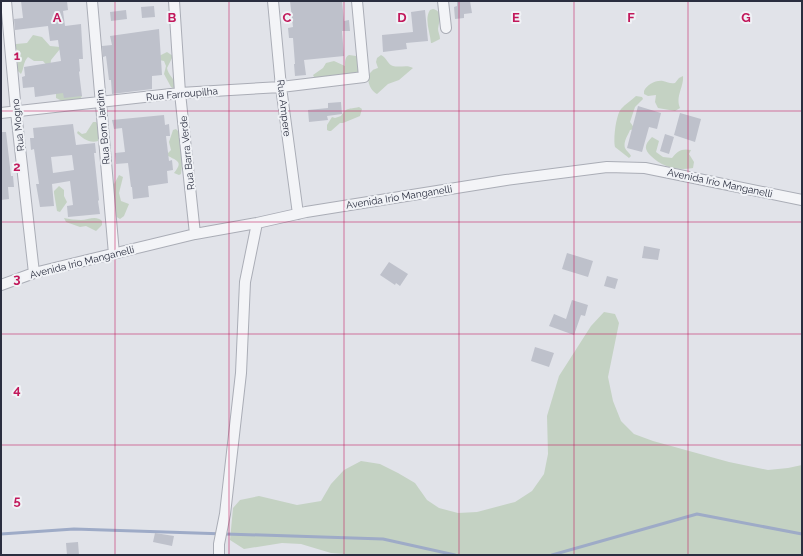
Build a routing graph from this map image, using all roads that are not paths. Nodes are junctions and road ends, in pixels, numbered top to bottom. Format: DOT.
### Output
graph roads {
  1 [pos="6,1"];
  2 [pos="92,1"];
  3 [pos="174,1"];
  4 [pos="273,1"];
  5 [pos="357,1"];
  6 [pos="443,1"];
  7 [pos="446,28"];
  8 [pos="281,87"];
  9 [pos="180,94"];
  10 [pos="102,102"];
  11 [pos="16,112"];
  12 [pos="1,113"];
  13 [pos="802,200"];
  14 [pos="298,214"];
  15 [pos="257,223"];
  16 [pos="195,234"];
  17 [pos="114,254"];
  18 [pos="34,273"];
  19 [pos="1,285"];
  20 [pos="218,555"];
  1 -- 11 [label="street, Rua Mogno"];
  2 -- 10 [label="street, Rua Bom Jardim"];
  3 -- 9 [label="street, Rua Barra Verde"];
  4 -- 8 [label="street, Rua Ampere"];
  5 -- 8 [label="street, Rua Farroupilha"];
  6 -- 7 [label="street"];
  8 -- 9 [label="street, Rua Farroupilha"];
  8 -- 14 [label="street, Rua Ampere"];
  9 -- 10 [label="street, Rua Farroupilha"];
  9 -- 16 [label="street, Rua Barra Verde"];
  10 -- 11 [label="street, Rua Farroupilha"];
  10 -- 17 [label="street, Rua Bom Jardim"];
  11 -- 12 [label="street, Rua Farroupilha"];
  11 -- 18 [label="street, Rua Mogno"];
  13 -- 14 [label="street, Avenida Irio Manganelli"];
  14 -- 15 [label="street, Avenida Irio Manganelli"];
  15 -- 16 [label="street, Avenida Irio Manganelli"];
  15 -- 20 [label="street"];
  16 -- 17 [label="street, Avenida Irio Manganelli"];
  17 -- 18 [label="street, Avenida Irio Manganelli"];
  18 -- 19 [label="street, Avenida Irio Manganelli"];
}
